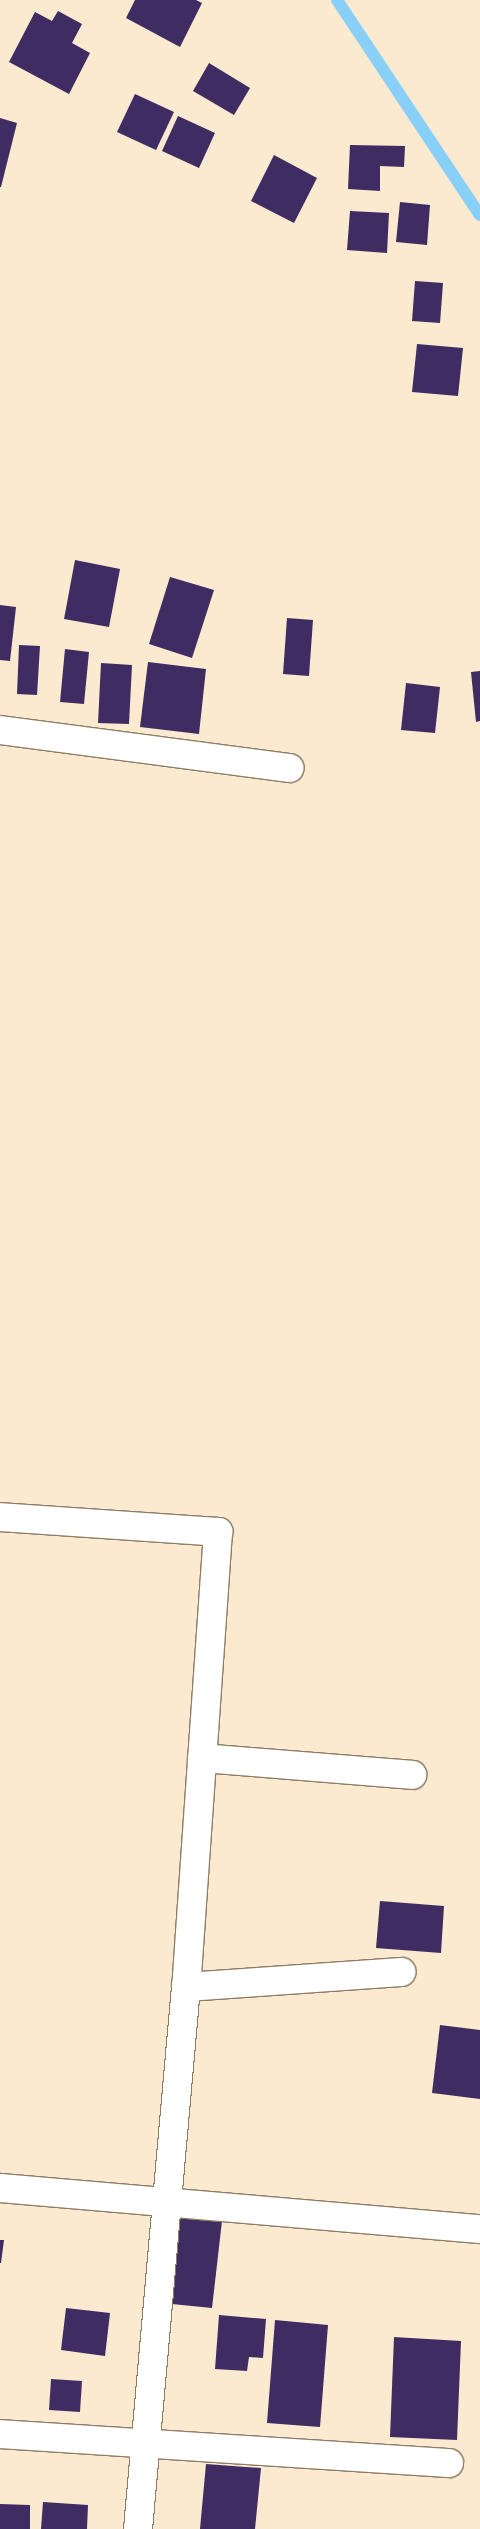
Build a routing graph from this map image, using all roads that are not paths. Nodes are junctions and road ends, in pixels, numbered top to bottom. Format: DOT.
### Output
graph roads {
  1 [pos="0,730"];
  2 [pos="290,768"];
  3 [pos="0,1517"];
  4 [pos="202,1758"];
  5 [pos="412,1775"];
  6 [pos="401,1972"];
  7 [pos="186,1987"];
  8 [pos="0,2188"];
  9 [pos="168,2200"];
  10 [pos="480,2229"];
  11 [pos="0,2434"];
  12 [pos="147,2444"];
  13 [pos="449,2462"];
  14 [pos="138,2529"];
  1 -- 2 [label="street"];
  3 -- 4 [label="street"];
  4 -- 5 [label="street"];
  4 -- 7 [label="street"];
  6 -- 7 [label="street"];
  7 -- 9 [label="street"];
  8 -- 9 [label="street"];
  9 -- 10 [label="street"];
  9 -- 12 [label="street"];
  11 -- 12 [label="street"];
  12 -- 13 [label="street"];
  12 -- 14 [label="street"];
}
